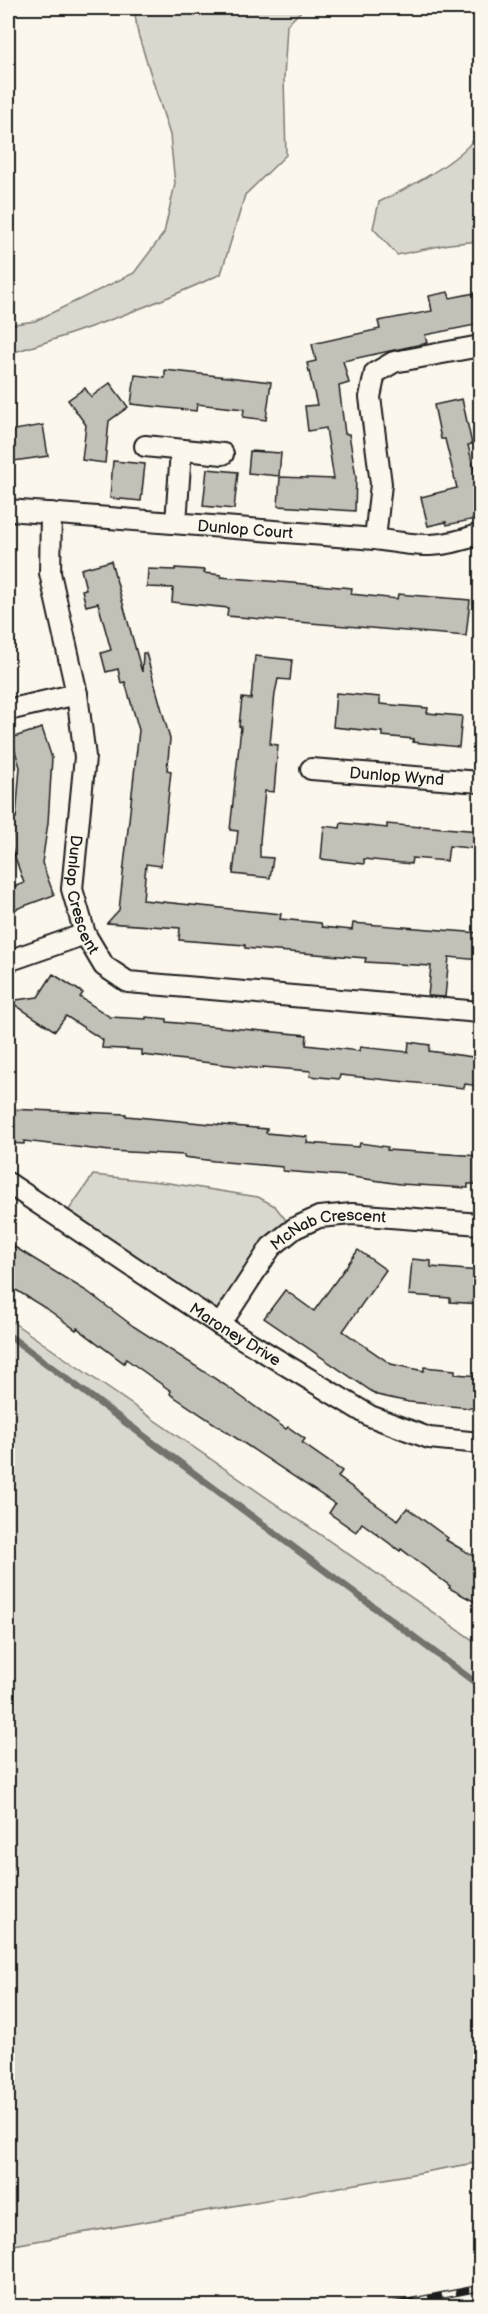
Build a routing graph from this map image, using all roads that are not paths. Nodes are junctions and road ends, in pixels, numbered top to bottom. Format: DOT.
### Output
graph roads {
  1 [pos="480,346"];
  2 [pos="145,446"];
  3 [pos="182,450"];
  4 [pos="223,454"];
  5 [pos="8,510"];
  6 [pos="51,513"];
  7 [pos="176,523"];
  8 [pos="480,534"];
  9 [pos="375,539"];
  10 [pos="77,694"];
  11 [pos="8,710"];
  12 [pos="311,769"];
  13 [pos="480,782"];
  14 [pos="85,934"];
  15 [pos="8,961"];
  16 [pos="480,1012"];
  17 [pos="8,1183"];
  18 [pos="480,1224"];
  19 [pos="220,1325"];
  20 [pos="480,1443"];
  1 -- 9 [label="street"];
  2 -- 3 [label="street"];
  3 -- 4 [label="street"];
  3 -- 7 [label="street"];
  5 -- 6 [label="street, Dunlop Court"];
  6 -- 7 [label="street, Dunlop Court"];
  6 -- 10 [label="street, Dunlop Crescent"];
  7 -- 9 [label="street, Dunlop Court"];
  8 -- 9 [label="street, Dunlop Court"];
  10 -- 11 [label="street"];
  10 -- 14 [label="street, Dunlop Crescent"];
  12 -- 13 [label="street, Dunlop Wynd"];
  14 -- 15 [label="street"];
  14 -- 16 [label="street, Dunlop Crescent"];
  17 -- 19 [label="street, Maroney Drive"];
  18 -- 19 [label="street, McNab Crescent"];
  19 -- 20 [label="street, Maroney Drive"];
}
